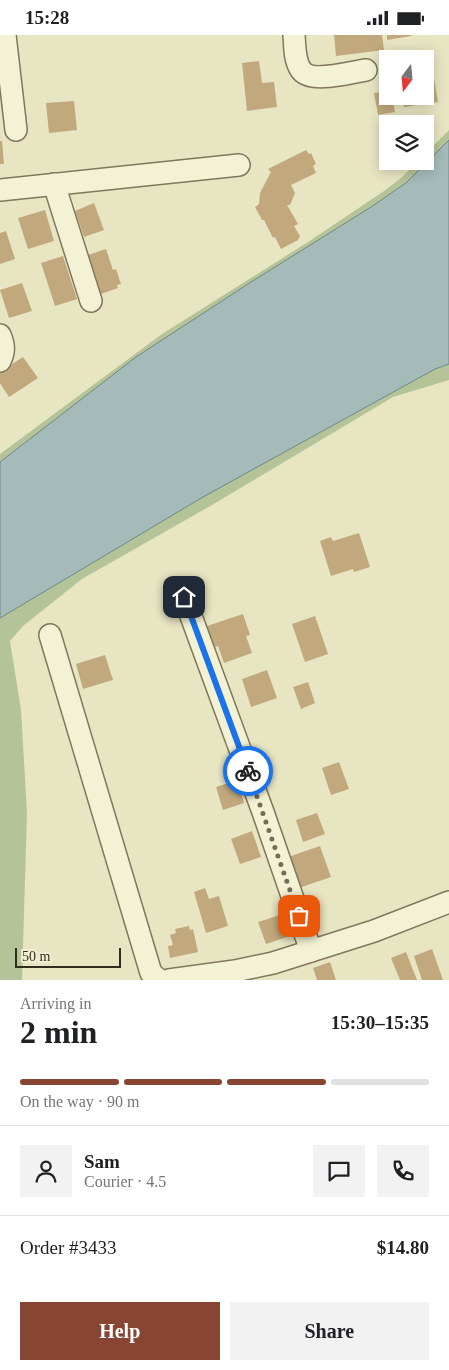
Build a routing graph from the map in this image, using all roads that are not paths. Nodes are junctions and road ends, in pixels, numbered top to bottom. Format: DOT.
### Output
graph roads {
  1 [pos="5,35"];
  2 [pos="294,35"];
  3 [pos="366,70"];
  4 [pos="16,130"];
  5 [pos="239,165"];
  6 [pos="54,184"];
  7 [pos="0,190"];
  8 [pos="91,301"];
  9 [pos="0,335"];
  10 [pos="0,361"];
  11 [pos="184,597"];
  12 [pos="50,635"];
  13 [pos="449,902"];
  14 [pos="311,951"];
  15 [pos="276,972"];
  16 [pos="159,980"];
  17 [pos="169,980"];
  1 -- 4 [label="street"];
  2 -- 3 [label="street"];
  5 -- 6 [label="street"];
  6 -- 7 [label="street"];
  6 -- 8 [label="street"];
  9 -- 10 [label="street"];
  11 -- 14 [label="street"];
  12 -- 16 [label="street"];
  13 -- 14 [label="street"];
  14 -- 15 [label="street"];
  15 -- 17 [label="street"];
}
